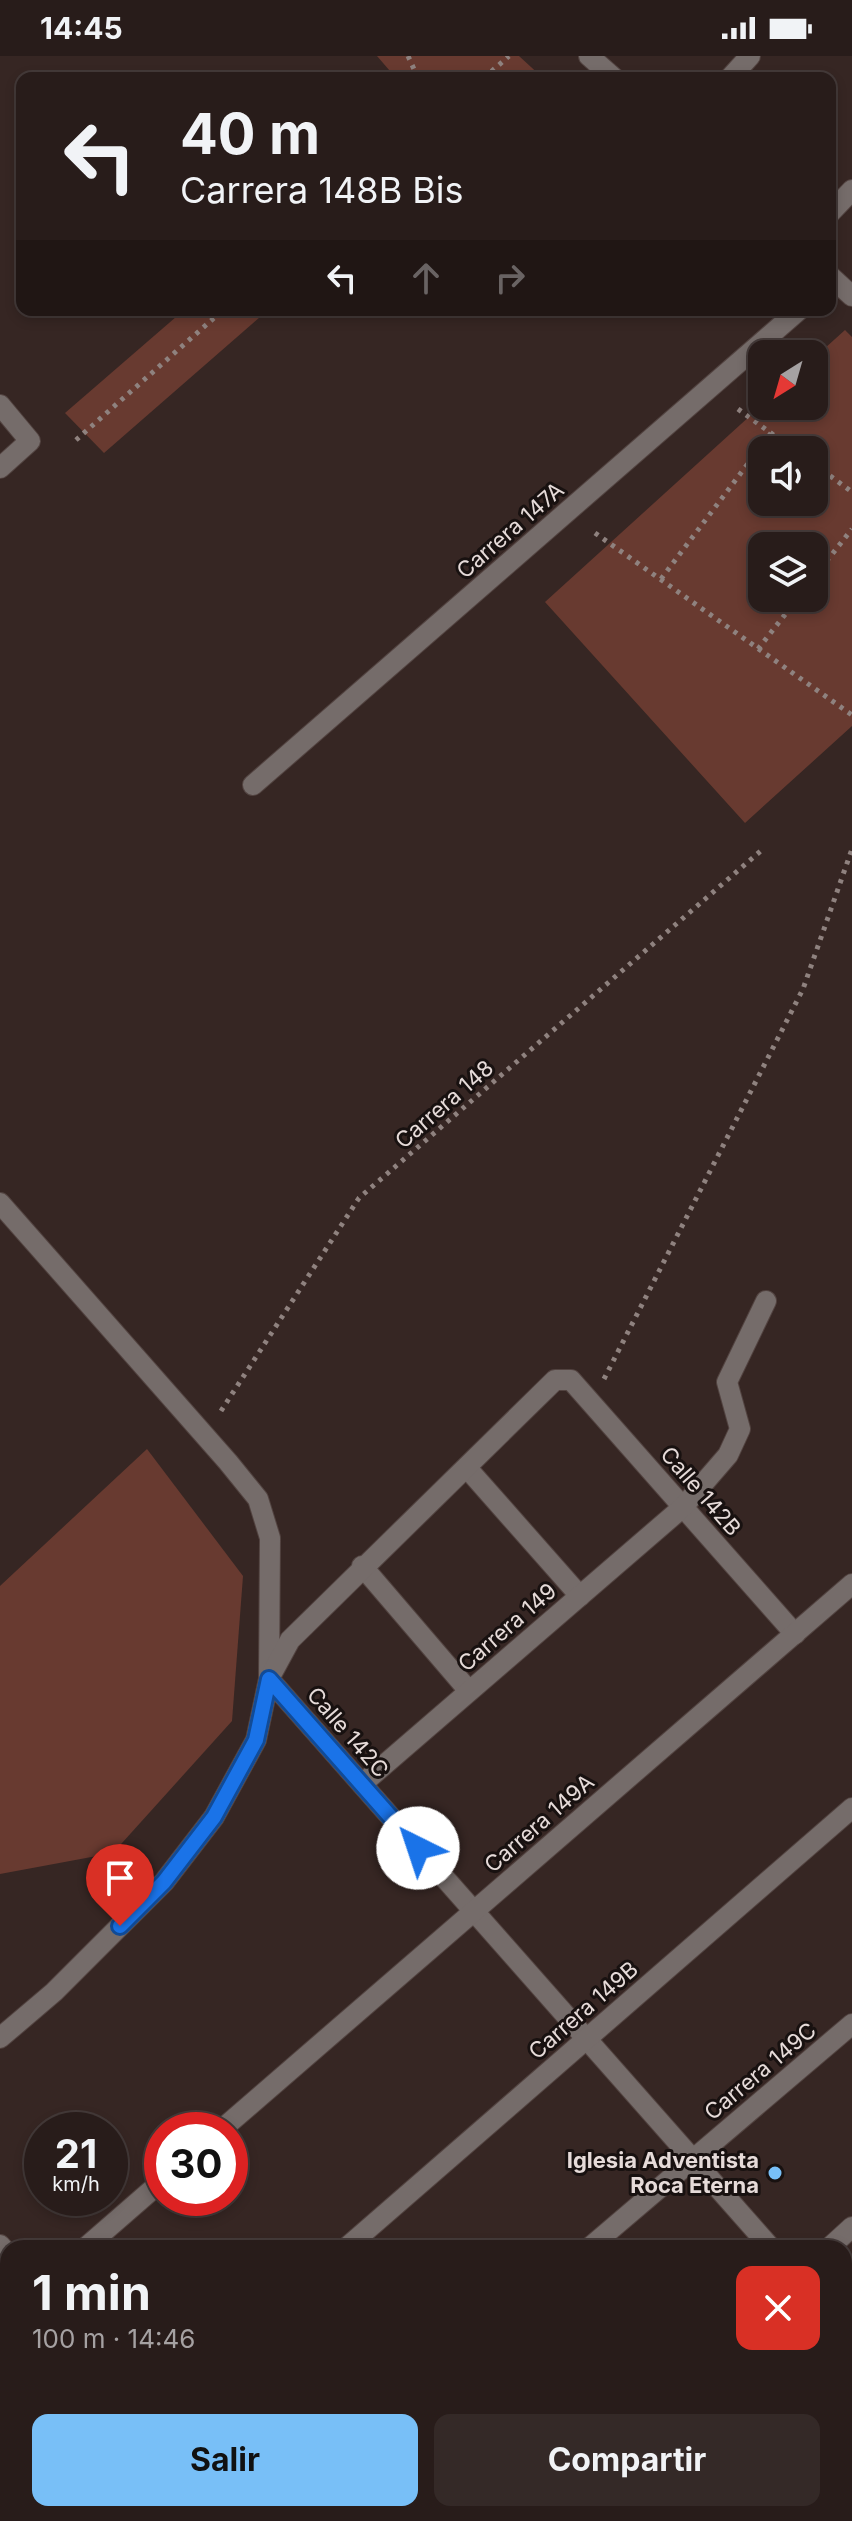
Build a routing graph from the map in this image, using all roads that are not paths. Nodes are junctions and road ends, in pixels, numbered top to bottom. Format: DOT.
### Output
graph roads {
  1 [pos="589,56"];
  2 [pos="750,56"];
  3 [pos="607,72"];
  4 [pos="735,72"];
  5 [pos="852,190"];
  6 [pos="836,207"];
  7 [pos="836,284"];
  8 [pos="852,296"];
  9 [pos="792,316"];
  10 [pos="0,405"];
  11 [pos="0,468"];
  12 [pos="253,785"];
  13 [pos="0,1203"];
  14 [pos="766,1301"];
  15 [pos="467,1468"];
  16 [pos="683,1507"];
  17 [pos="362,1566"];
  18 [pos="852,1584"];
  19 [pos="580,1596"];
  20 [pos="795,1634"];
  21 [pos="269,1679"];
  22 [pos="469,1691"];
  23 [pos="362,1784"];
  24 [pos="852,1808"];
  25 [pos="474,1911"];
  26 [pos="852,2024"];
  27 [pos="0,2038"];
  28 [pos="587,2039"];
  29 [pos="242,2112"];
  30 [pos="693,2160"];
  31 [pos="144,2197"];
  32 [pos="94,2240"];
  33 [pos="355,2240"];
  34 [pos="598,2240"];
  35 [pos="764,2240"];
  1 -- 3 [label="street"];
  2 -- 4 [label="street"];
  5 -- 6 [label="street"];
  7 -- 8 [label="street"];
  9 -- 12 [label="street, Carrera 147A"];
  10 -- 11 [label="street"];
  13 -- 21 [label="street"];
  14 -- 16 [label="street, Carrera 149"];
  15 -- 16 [label="street, Calle 142B"];
  15 -- 17 [label="street"];
  15 -- 19 [label="street"];
  16 -- 19 [label="street, Carrera 149"];
  16 -- 20 [label="street, Calle 142B"];
  17 -- 21 [label="street"];
  17 -- 22 [label="street"];
  18 -- 20 [label="street, Carrera 149A"];
  19 -- 22 [label="street, Carrera 149"];
  20 -- 25 [label="street, Carrera 149A"];
  21 -- 23 [label="street, Calle 142C"];
  21 -- 27 [label="street"];
  22 -- 23 [label="street, Carrera 149"];
  23 -- 25 [label="street, Calle 142C"];
  24 -- 28 [label="street, Carrera 149B"];
  25 -- 28 [label="street, Calle 142C"];
  25 -- 29 [label="street, Carrera 149A"];
  26 -- 30 [label="street, Carrera 149C"];
  28 -- 30 [label="street, Calle 142C"];
  28 -- 33 [label="street, Carrera 149B"];
  30 -- 34 [label="street, Carrera 149C"];
  30 -- 35 [label="street, Calle 142C"];
  31 -- 32 [label="street"];
}
